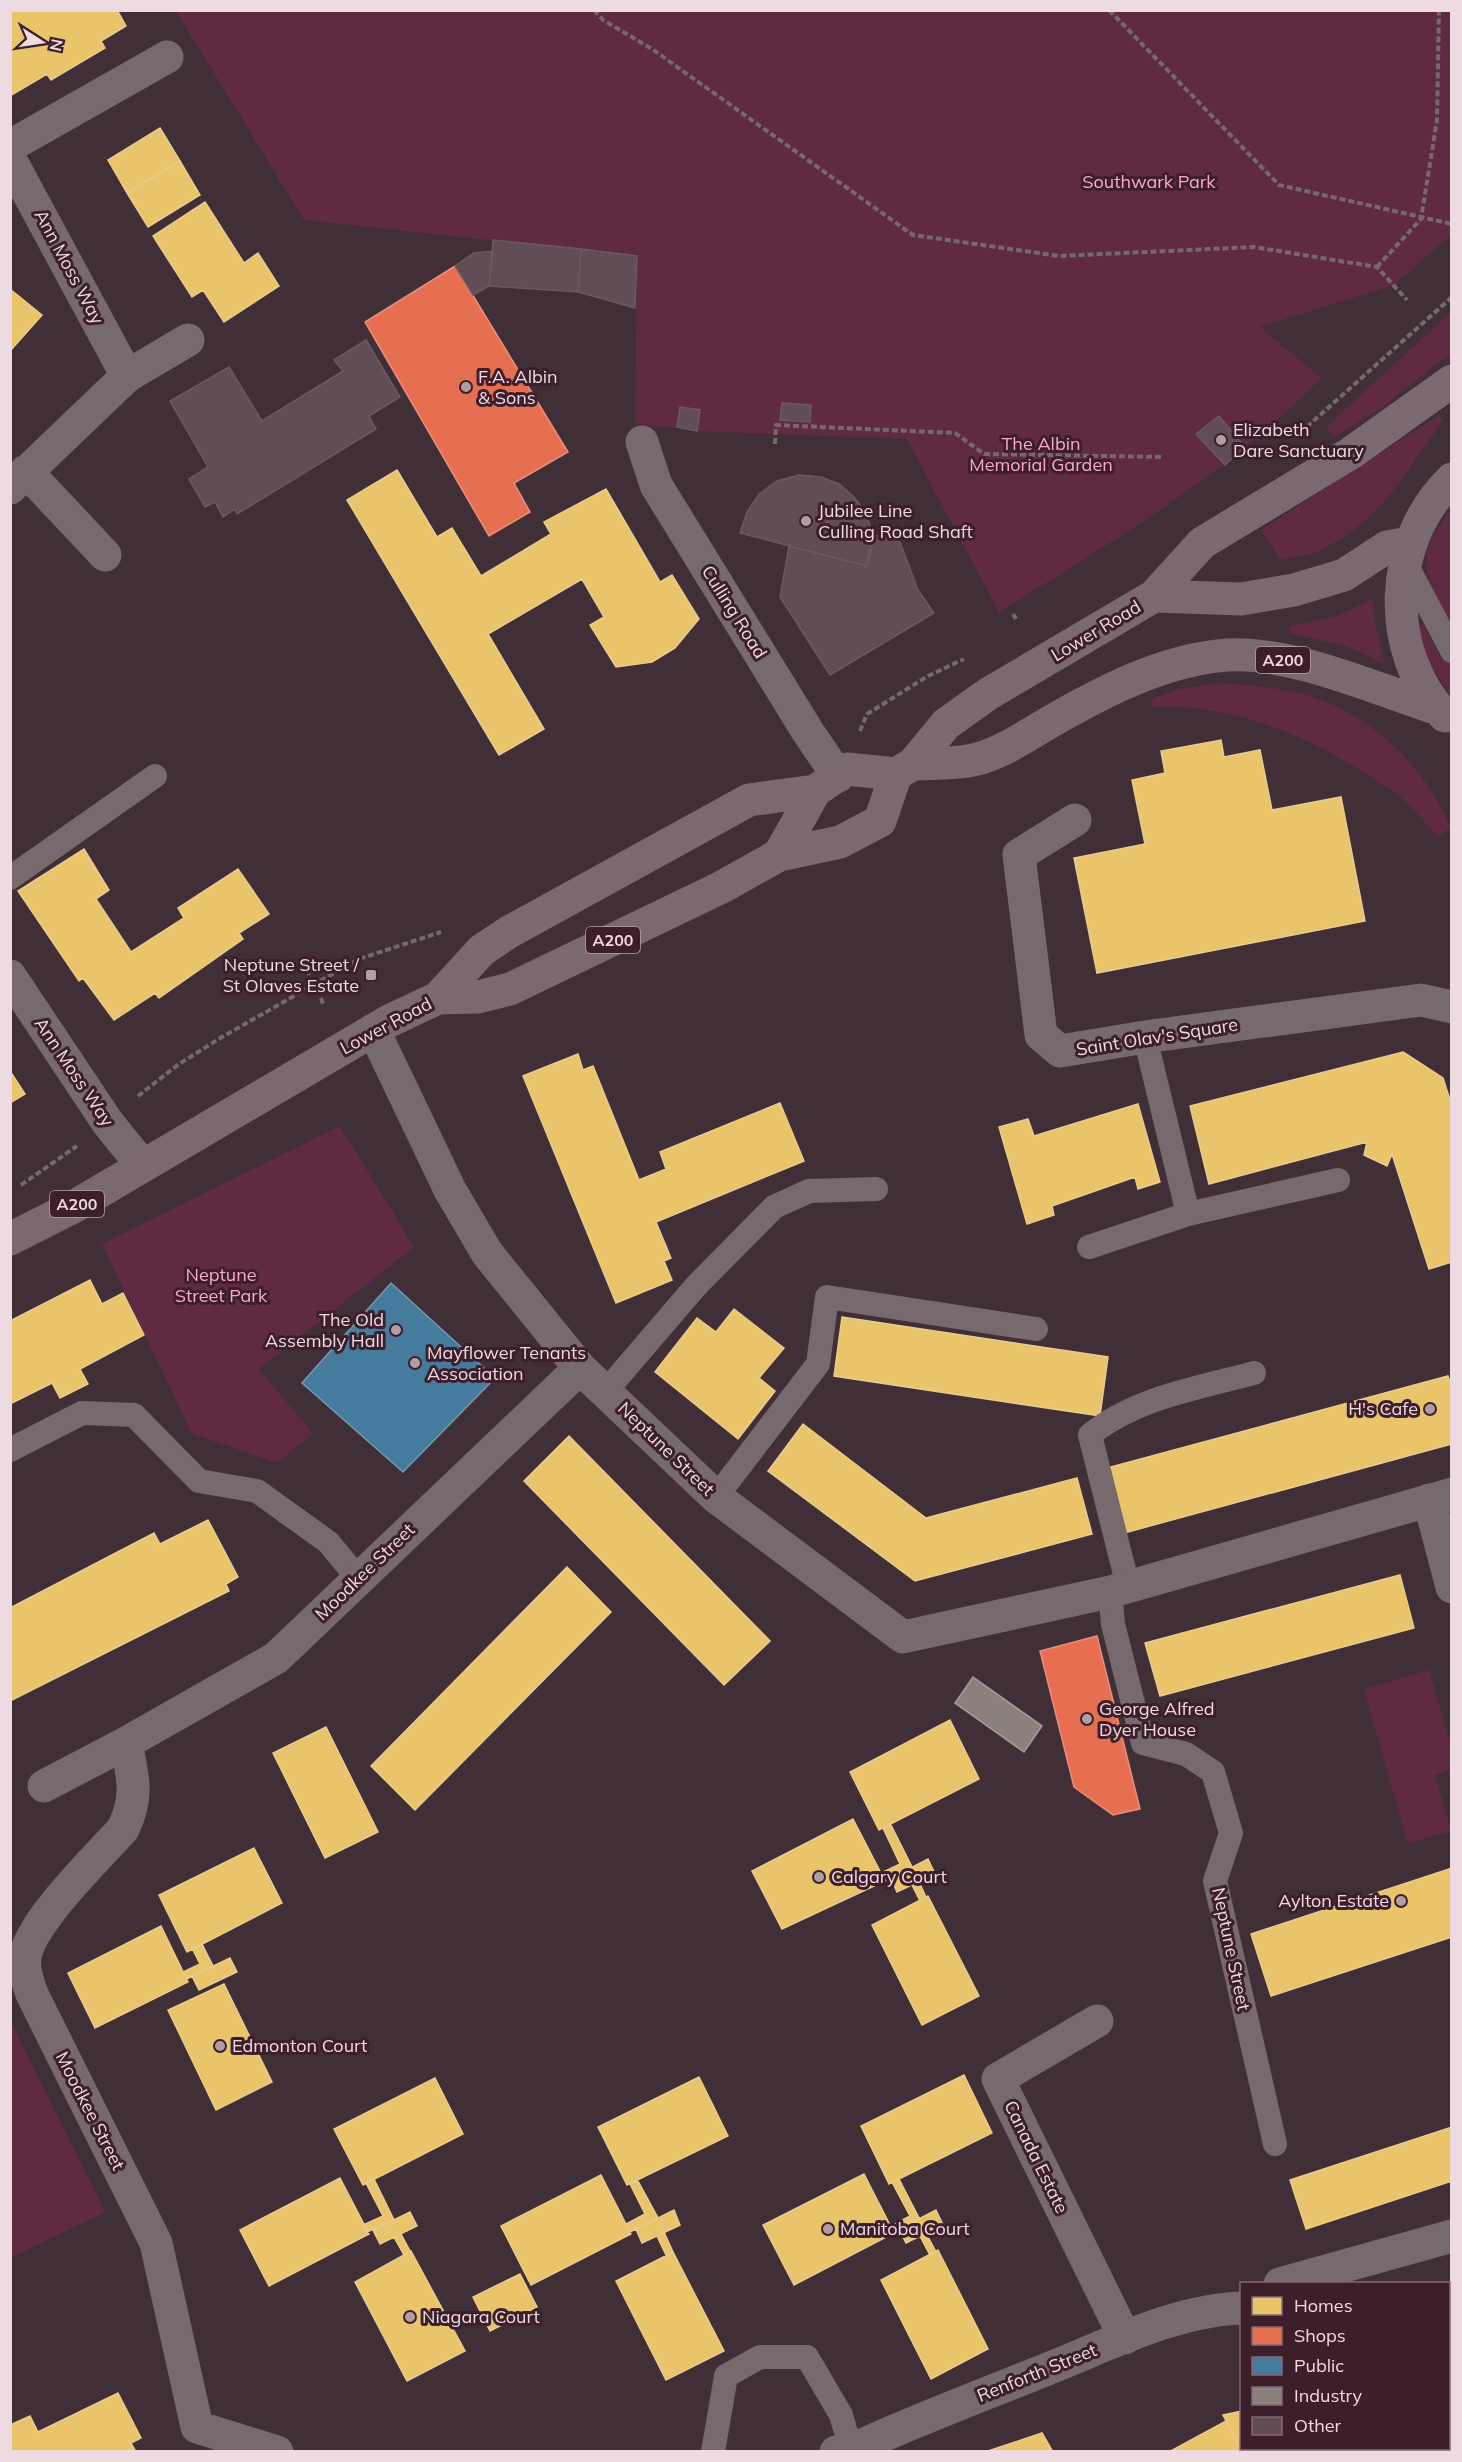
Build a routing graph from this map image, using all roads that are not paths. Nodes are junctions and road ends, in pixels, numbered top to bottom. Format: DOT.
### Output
graph roads {
  1 [pos="167,57"];
  2 [pos="10,146"];
  3 [pos="10,159"];
  4 [pos="188,340"];
  5 [pos="127,376"];
  6 [pos="1452,381"];
  7 [pos="642,442"];
  8 [pos="1452,479"];
  9 [pos="18,480"];
  10 [pos="1407,552"];
  11 [pos="105,555"];
  12 [pos="1154,596"];
  13 [pos="1452,651"];
  14 [pos="1445,716"];
  15 [pos="904,769"];
  16 [pos="155,776"];
  17 [pos="827,783"];
  18 [pos="1075,820"];
  19 [pos="779,855"];
  20 [pos="10,878"];
  21 [pos="10,976"];
  22 [pos="438,999"];
  23 [pos="1452,1007"];
  24 [pos="374,1031"];
  25 [pos="1145,1036"];
  26 [pos="142,1165"];
  27 [pos="1338,1180"];
  28 [pos="876,1189"];
  29 [pos="1188,1214"];
  30 [pos="10,1239"];
  31 [pos="1089,1248"];
  32 [pos="1036,1329"];
  33 [pos="580,1368"];
  34 [pos="1254,1373"];
  35 [pos="606,1391"];
  36 [pos="10,1450"];
  37 [pos="716,1497"];
  38 [pos="1440,1497"];
  39 [pos="358,1578"];
  40 [pos="1452,1587"];
  41 [pos="1119,1589"];
  42 [pos="126,1743"];
  43 [pos="44,1785"];
  44 [pos="1097,2021"];
  45 [pos="1275,2144"];
  46 [pos="1452,2236"];
  47 [pos="1284,2282"];
  48 [pos="1240,2308"];
  49 [pos="1125,2338"];
  50 [pos="218,2442"];
  51 [pos="277,2451"];
  52 [pos="713,2451"];
  53 [pos="843,2451"];
  1 -- 2 [label="street"];
  3 -- 5 [label="street, Ann Moss Way"];
  4 -- 5 [label="street"];
  5 -- 9 [label="street"];
  6 -- 12 [label="main road"];
  7 -- 17 [label="street, Culling Road"];
  8 -- 10 [label="main road"];
  9 -- 11 [label="street"];
  10 -- 12 [label="main road, Lower Road"];
  10 -- 13 [label="lane"];
  10 -- 14 [label="main road"];
  12 -- 15 [label="main road, Lower Road / A200"];
  14 -- 15 [label="main road, A200"];
  15 -- 17 [label="main road, A200"];
  15 -- 19 [label="main road, Lower Road / A200"];
  16 -- 20 [label="lane"];
  17 -- 19 [label="main road"];
  17 -- 22 [label="main road"];
  18 -- 25 [label="street, Saint Olav's Square"];
  19 -- 22 [label="main road, Lower Road / A200"];
  21 -- 26 [label="street, Ann Moss Way"];
  22 -- 24 [label="main road, Lower Road / A200"];
  23 -- 25 [label="street, Saint Olav's Square"];
  24 -- 26 [label="main road, Lower Road / A200"];
  24 -- 33 [label="street, Neptune Street"];
  25 -- 29 [label="lane"];
  26 -- 30 [label="main road, Lower Road / A200"];
  27 -- 29 [label="lane"];
  28 -- 35 [label="lane"];
  29 -- 31 [label="lane"];
  32 -- 37 [label="lane"];
  33 -- 35 [label="street, Neptune Street"];
  33 -- 39 [label="street, Moodkee Street"];
  34 -- 41 [label="lane"];
  35 -- 37 [label="street, Neptune Street"];
  36 -- 39 [label="lane"];
  37 -- 41 [label="street, Neptune Street"];
  38 -- 40 [label="street"];
  38 -- 41 [label="street, Neptune Street"];
  39 -- 42 [label="street, Moodkee Street"];
  41 -- 45 [label="lane, Neptune Street"];
  42 -- 43 [label="street, Moodkee Street"];
  42 -- 50 [label="street, Moodkee Street"];
  44 -- 49 [label="street, Canada Estate"];
  46 -- 47 [label="street"];
  48 -- 49 [label="street, Renforth Street"];
  49 -- 53 [label="street, Renforth Street"];
  50 -- 51 [label="street, Moodkee Street"];
  52 -- 53 [label="lane"];
}
